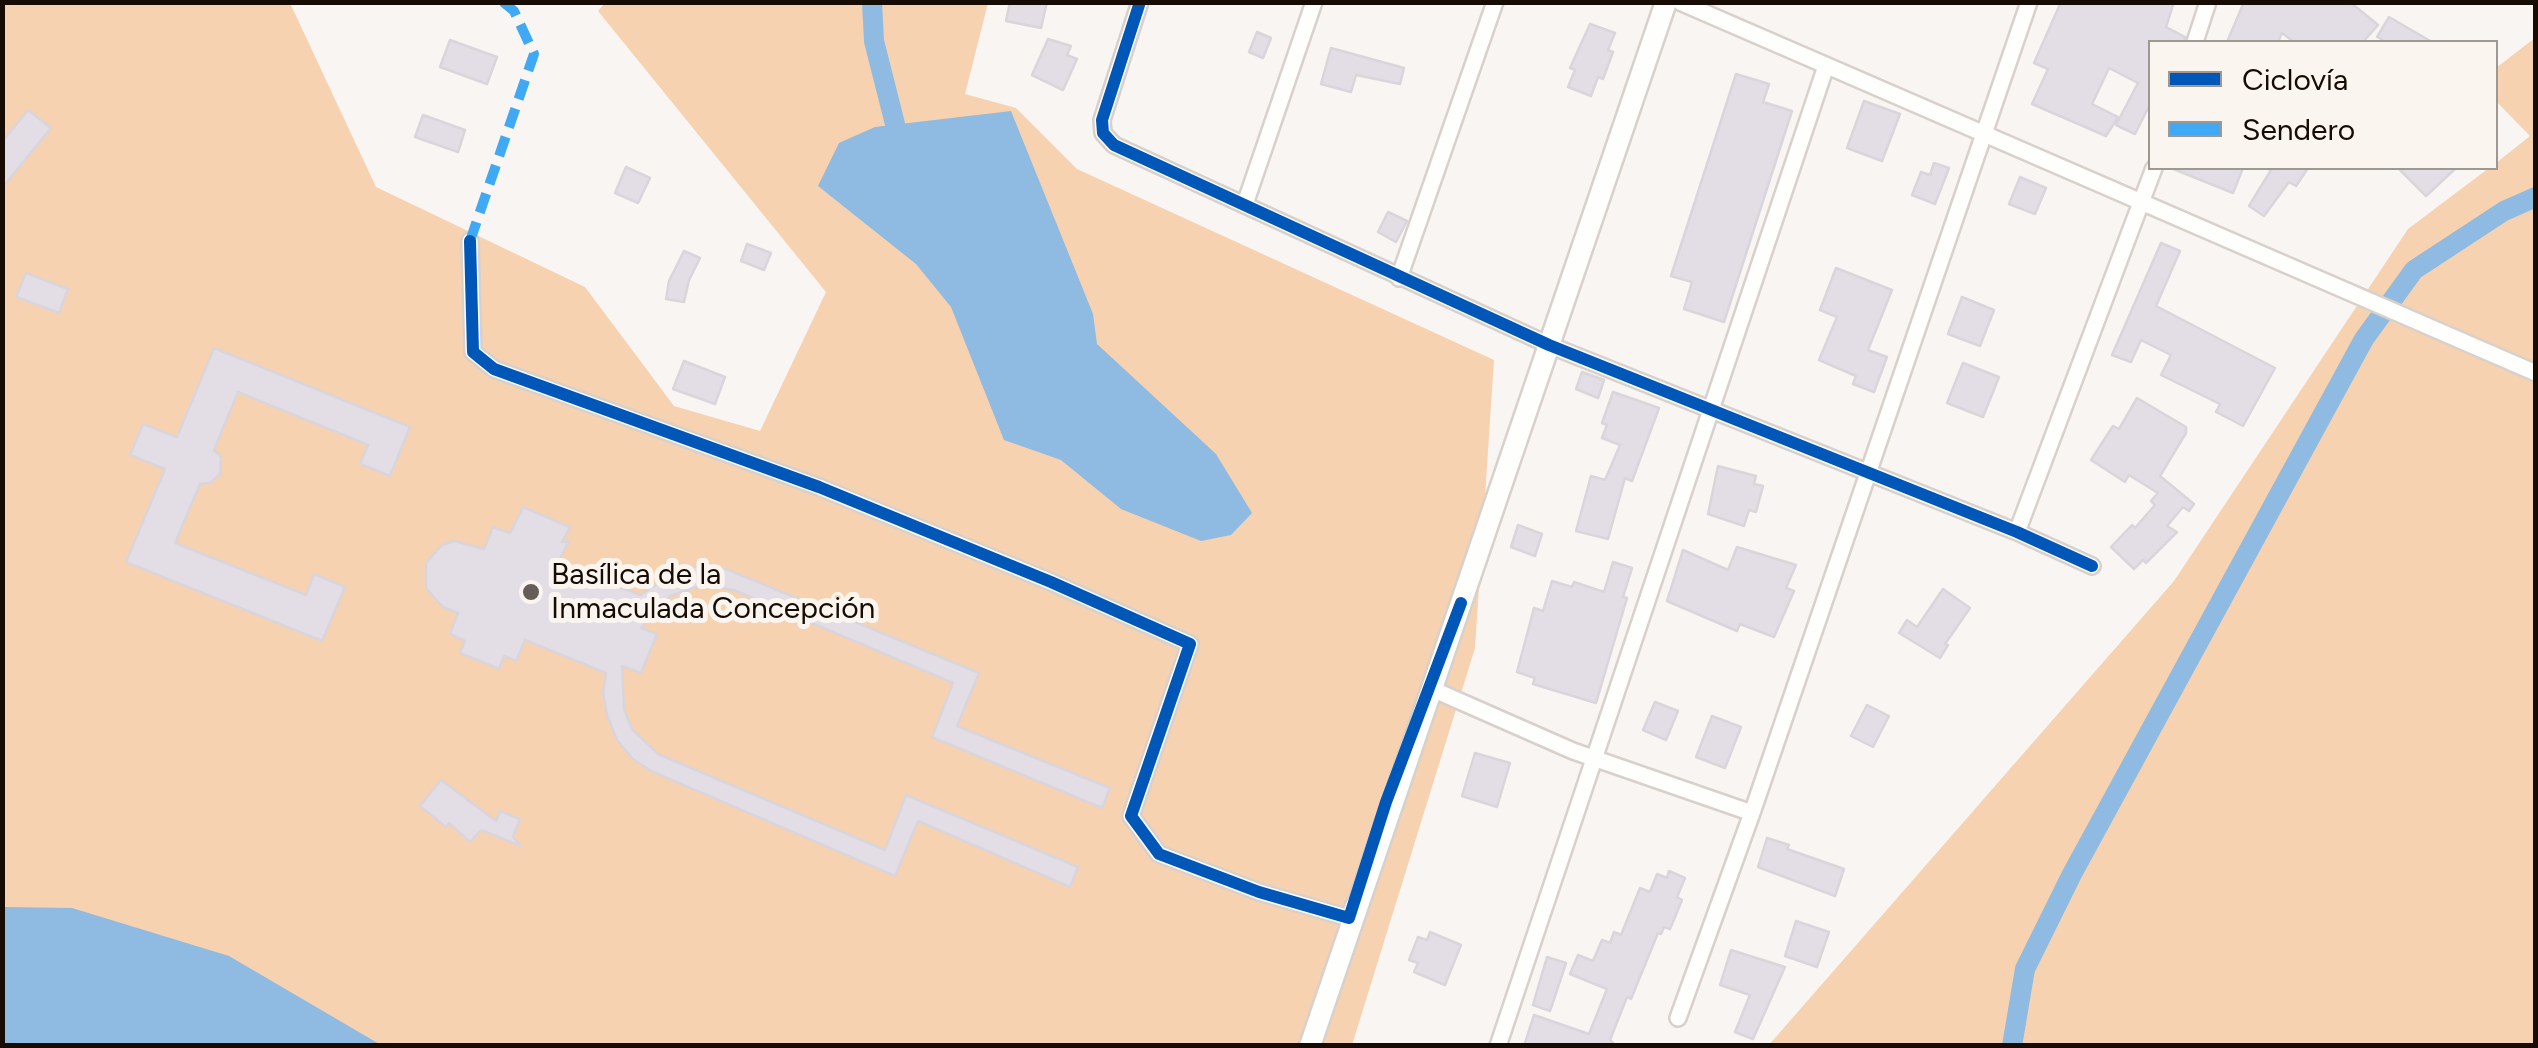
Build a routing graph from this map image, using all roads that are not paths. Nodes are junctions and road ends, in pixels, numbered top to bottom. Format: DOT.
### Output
graph roads {
  1 [pos="1140,2"];
  2 [pos="1314,2"];
  3 [pos="1495,2"];
  4 [pos="1666,2"];
  5 [pos="1680,2"];
  6 [pos="2029,2"];
  7 [pos="2208,2"];
  8 [pos="2196,40"];
  9 [pos="1826,66"];
  10 [pos="1985,134"];
  11 [pos="2153,170"];
  12 [pos="1245,204"];
  13 [pos="2142,205"];
  14 [pos="470,241"];
  15 [pos="1398,278"];
  16 [pos="1549,345"];
  17 [pos="2536,374"];
  18 [pos="1711,410"];
  19 [pos="1867,473"];
  20 [pos="2017,532"];
  21 [pos="2092,566"];
  22 [pos="1461,603"];
  23 [pos="1432,690"];
  24 [pos="1594,758"];
  25 [pos="1752,813"];
  26 [pos="1678,1018"];
  27 [pos="1310,1046"];
  28 [pos="1498,1046"];
  1 -- 12 [label="street"];
  2 -- 12 [label="street"];
  3 -- 15 [label="street"];
  4 -- 16 [label="street"];
  5 -- 9 [label="street"];
  6 -- 10 [label="street"];
  7 -- 8 [label="street"];
  9 -- 10 [label="street"];
  9 -- 18 [label="street"];
  10 -- 13 [label="street"];
  10 -- 19 [label="street"];
  11 -- 13 [label="street"];
  12 -- 15 [label="street"];
  13 -- 17 [label="street"];
  13 -- 20 [label="street"];
  14 -- 22 [label="street"];
  15 -- 16 [label="street"];
  16 -- 18 [label="street"];
  16 -- 22 [label="street"];
  18 -- 19 [label="street"];
  18 -- 24 [label="street"];
  19 -- 20 [label="street"];
  19 -- 25 [label="street"];
  20 -- 21 [label="street"];
  22 -- 23 [label="street"];
  23 -- 24 [label="street"];
  23 -- 27 [label="street"];
  24 -- 25 [label="street"];
  24 -- 28 [label="street"];
  25 -- 26 [label="street"];
}
